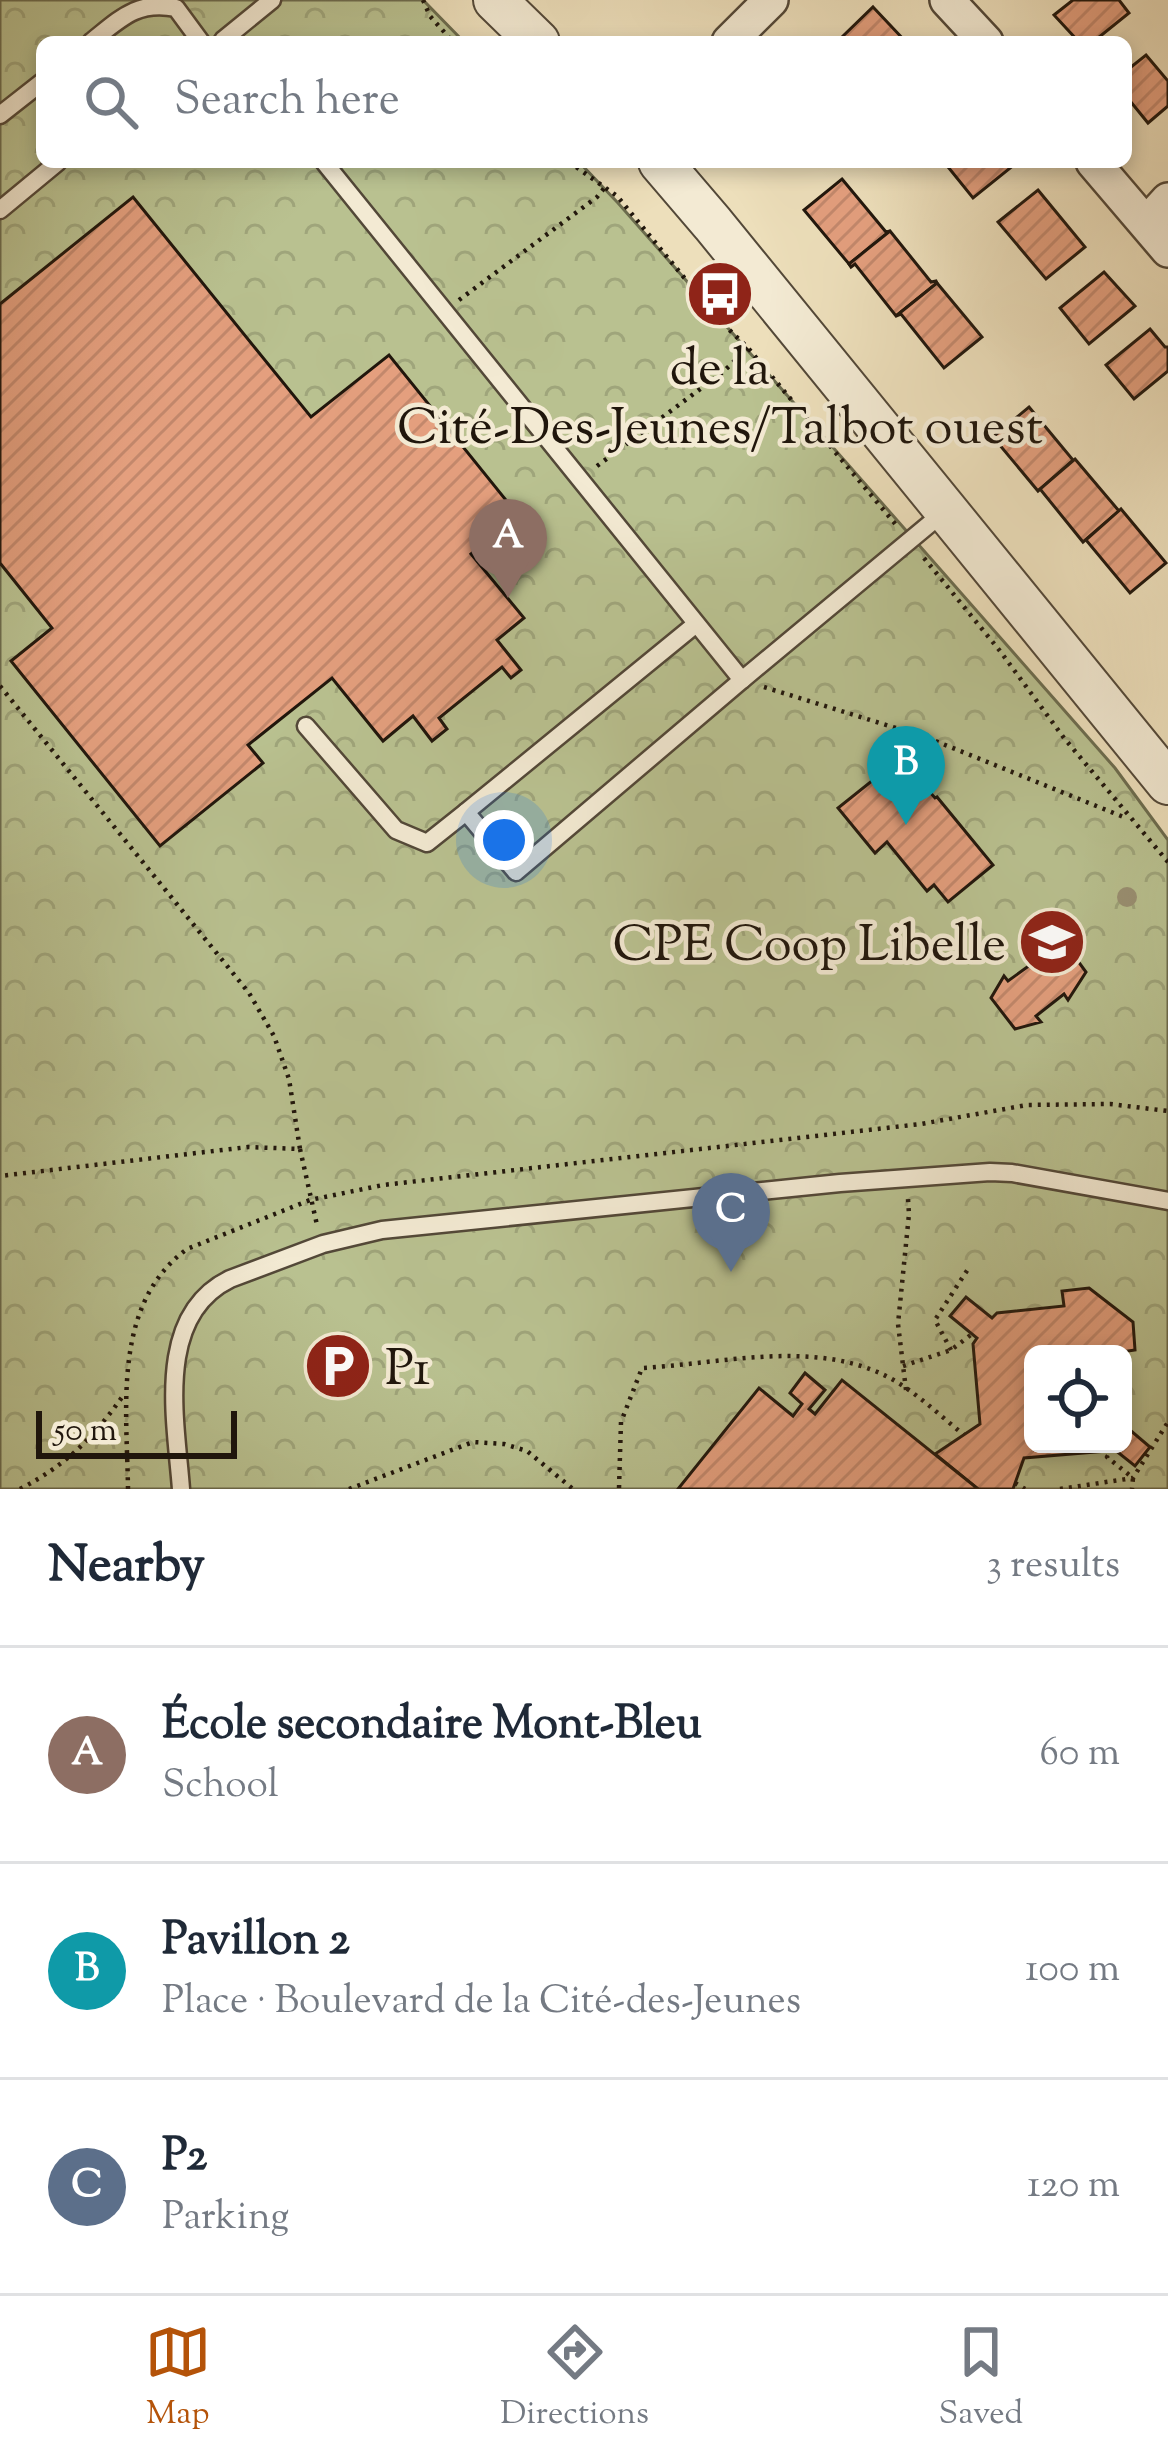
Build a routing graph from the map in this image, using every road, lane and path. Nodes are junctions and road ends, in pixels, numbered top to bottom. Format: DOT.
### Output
graph roads {
  1 [pos="272,0"];
  2 [pos="423,0"];
  3 [pos="495,0"];
  4 [pos="771,0"];
  5 [pos="947,0"];
  6 [pos="100,36"];
  7 [pos="209,36"];
  8 [pos="222,36"];
  9 [pos="448,36"];
  10 [pos="532,36"];
  11 [pos="735,36"];
  12 [pos="980,36"];
  13 [pos="36,87"];
  14 [pos="0,116"];
  15 [pos="51,168"];
  16 [pos="329,168"];
  17 [pos="578,168"];
  18 [pos="665,168"];
  19 [pos="1100,168"];
  20 [pos="606,186"];
  21 [pos="0,210"];
  22 [pos="1161,224"];
  23 [pos="444,311"];
  24 [pos="748,348"];
  25 [pos="579,479"];
  26 [pos="945,511"];
  27 [pos="909,541"];
  28 [pos="696,623"];
  29 [pos="742,680"];
  30 [pos="0,686"];
  31 [pos="306,726"];
  32 [pos="1168,783"];
  33 [pos="466,812"];
  34 [pos="1132,820"];
  35 [pos="1168,862"];
  36 [pos="300,1149"];
  37 [pos="0,1176"];
  38 [pos="906,1178"];
  39 [pos="310,1200"];
  40 [pos="1168,1202"];
  41 [pos="970,1267"];
  42 [pos="972,1334"];
  43 [pos="951,1350"];
  44 [pos="903,1366"];
  45 [pos="906,1390"];
  46 [pos="127,1391"];
  47 [pos="1168,1422"];
  48 [pos="964,1435"];
  49 [pos="1110,1453"];
  50 [pos="1133,1478"];
  51 [pos="1015,1483"];
  52 [pos="20,1489"];
  53 [pos="182,1489"];
  54 [pos="349,1489"];
  55 [pos="573,1489"];
  56 [pos="619,1489"];
  57 [pos="1025,1489"];
  58 [pos="1060,1489"];
  59 [pos="1132,1489"];
  1 -- 8 [label="lane"];
  2 -- 9 [label="path"];
  3 -- 10 [label="street"];
  4 -- 11 [label="street"];
  5 -- 12 [label="street"];
  6 -- 7 [label="lane"];
  13 -- 14 [label="lane"];
  15 -- 21 [label="lane"];
  16 -- 23 [label="lane"];
  17 -- 20 [label="path"];
  18 -- 26 [label="street"];
  19 -- 22 [label="street"];
  20 -- 23 [label="path"];
  20 -- 24 [label="path"];
  23 -- 25 [label="lane"];
  24 -- 25 [label="path"];
  24 -- 27 [label="path"];
  25 -- 28 [label="lane"];
  26 -- 27 [label="lane"];
  26 -- 32 [label="street"];
  27 -- 29 [label="lane"];
  27 -- 34 [label="path"];
  28 -- 29 [label="lane"];
  28 -- 33 [label="lane"];
  29 -- 33 [label="lane"];
  29 -- 34 [label="path"];
  30 -- 36 [label="path"];
  31 -- 33 [label="lane"];
  34 -- 35 [label="path"];
  36 -- 37 [label="path"];
  36 -- 39 [label="path"];
  38 -- 40 [label="lane"];
  38 -- 44 [label="path"];
  38 -- 53 [label="lane"];
  41 -- 43 [label="path"];
  42 -- 43 [label="path"];
  43 -- 44 [label="path"];
  44 -- 45 [label="path"];
  45 -- 48 [label="path"];
  45 -- 56 [label="path"];
  46 -- 52 [label="path"];
  47 -- 50 [label="path"];
  49 -- 50 [label="path"];
  50 -- 58 [label="path"];
  50 -- 59 [label="path"];
  51 -- 57 [label="path"];
  54 -- 55 [label="path"];
}
